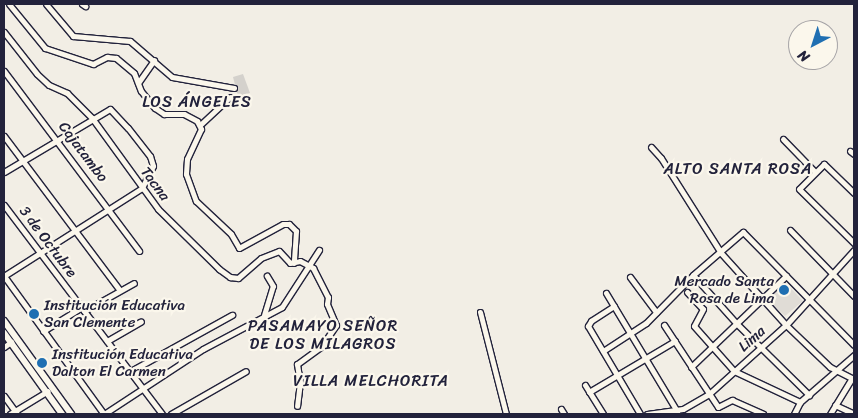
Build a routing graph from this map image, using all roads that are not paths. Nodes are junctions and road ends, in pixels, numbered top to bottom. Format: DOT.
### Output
graph roads {
  1 [pos="9,4"];
  2 [pos="46,4"];
  3 [pos="4,32"];
  4 [pos="154,60"];
  5 [pos="4,71"];
  6 [pos="138,82"];
  7 [pos="234,88"];
  8 [pos="230,97"];
  9 [pos="92,118"];
  10 [pos="200,124"];
  11 [pos="4,136"];
  12 [pos="58,139"];
  13 [pos="783,140"];
  14 [pos="651,147"];
  15 [pos="23,161"];
  16 [pos="814,171"];
  17 [pos="4,172"];
  18 [pos="142,188"];
  19 [pos="854,193"];
  20 [pos="4,205"];
  21 [pos="109,208"];
  22 [pos="74,230"];
  23 [pos="790,230"];
  24 [pos="854,232"];
  25 [pos="849,238"];
  26 [pos="854,243"];
  27 [pos="319,250"];
  28 [pos="854,250"];
  29 [pos="139,251"];
  30 [pos="40,252"];
  31 [pos="721,253"];
  32 [pos="294,263"];
  33 [pos="309,265"];
  34 [pos="833,274"];
  35 [pos="693,275"];
  36 [pos="4,276"];
  37 [pos="267,276"];
  38 [pos="786,276"];
  39 [pos="630,277"];
  40 [pos="134,283"];
  41 [pos="119,289"];
  42 [pos="687,292"];
  43 [pos="606,293"];
  44 [pos="854,296"];
  45 [pos="763,299"];
  46 [pos="808,301"];
  47 [pos="614,306"];
  48 [pos="83,309"];
  49 [pos="480,312"];
  50 [pos="656,312"];
  51 [pos="232,315"];
  52 [pos="264,315"];
  53 [pos="141,320"];
  54 [pos="4,321"];
  55 [pos="736,323"];
  56 [pos="664,325"];
  57 [pos="786,325"];
  58 [pos="43,331"];
  59 [pos="4,333"];
  60 [pos="629,334"];
  61 [pos="675,341"];
  62 [pos="11,342"];
  63 [pos="107,342"];
  64 [pos="854,345"];
  65 [pos="4,347"];
  66 [pos="712,347"];
  67 [pos="761,349"];
  68 [pos="602,351"];
  69 [pos="854,354"];
  70 [pos="646,360"];
  71 [pos="691,367"];
  72 [pos="246,371"];
  73 [pos="734,371"];
  74 [pos="838,371"];
  75 [pos="129,372"];
  76 [pos="618,378"];
  77 [pos="853,378"];
  78 [pos="585,385"];
  79 [pos="142,388"];
  80 [pos="49,390"];
  81 [pos="589,392"];
  82 [pos="709,394"];
  83 [pos="809,395"];
  84 [pos="4,396"];
  85 [pos="800,402"];
  86 [pos="835,405"];
  87 [pos="297,406"];
  88 [pos="690,407"];
  89 [pos="718,407"];
  90 [pos="677,411"];
  91 [pos="14,413"];
  92 [pos="62,414"];
  93 [pos="71,414"];
  94 [pos="104,414"];
  95 [pos="162,414"];
  96 [pos="171,414"];
  97 [pos="506,414"];
  98 [pos="603,414"];
  99 [pos="640,414"];
  100 [pos="647,414"];
  101 [pos="688,414"];
  102 [pos="716,414"];
  103 [pos="763,414"];
  104 [pos="794,414"];
  105 [pos="830,414"];
  106 [pos="854,414"];
  1 -- 6 [label="street"];
  2 -- 4 [label="street"];
  3 -- 9 [label="street, Tacna"];
  4 -- 6 [label="street"];
  4 -- 7 [label="street"];
  5 -- 12 [label="street, Cajatambo"];
  6 -- 10 [label="street"];
  8 -- 10 [label="street"];
  9 -- 12 [label="street"];
  9 -- 18 [label="street, Tacna"];
  9 -- 18 [label="street"];
  10 -- 32 [label="street"];
  11 -- 15 [label="street"];
  12 -- 15 [label="street"];
  12 -- 21 [label="street, Cajatambo"];
  13 -- 16 [label="street"];
  14 -- 31 [label="street"];
  15 -- 17 [label="street"];
  15 -- 22 [label="street"];
  16 -- 19 [label="street"];
  16 -- 25 [label="street"];
  18 -- 21 [label="street"];
  18 -- 32 [label="street, Tacna"];
  20 -- 30 [label="street, 3 de Octubre"];
  21 -- 22 [label="street"];
  21 -- 29 [label="street, Cajatambo"];
  22 -- 30 [label="street"];
  22 -- 41 [label="street"];
  23 -- 34 [label="street"];
  24 -- 25 [label="street"];
  25 -- 26 [label="street"];
  27 -- 33 [label="street"];
  28 -- 34 [label="street, Lima"];
  30 -- 36 [label="street"];
  30 -- 48 [label="street, 3 de Octubre"];
  31 -- 35 [label="street"];
  31 -- 38 [label="street"];
  31 -- 45 [label="street"];
  32 -- 33 [label="street, Tacna"];
  33 -- 52 [label="street"];
  33 -- 87 [label="street"];
  34 -- 44 [label="street"];
  34 -- 46 [label="street, Lima"];
  35 -- 50 [label="street"];
  35 -- 55 [label="street"];
  36 -- 58 [label="street"];
  37 -- 52 [label="street"];
  38 -- 45 [label="street"];
  38 -- 46 [label="street"];
  39 -- 50 [label="street"];
  40 -- 41 [label="street"];
  41 -- 48 [label="street"];
  42 -- 66 [label="street"];
  43 -- 47 [label="street"];
  45 -- 55 [label="street"];
  45 -- 57 [label="street"];
  46 -- 57 [label="street, Lima"];
  46 -- 64 [label="street"];
  47 -- 60 [label="street"];
  47 -- 68 [label="street"];
  48 -- 58 [label="street"];
  48 -- 63 [label="street, 3 de Octubre"];
  49 -- 97 [label="street"];
  50 -- 60 [label="street"];
  51 -- 75 [label="street"];
  52 -- 79 [label="street"];
  53 -- 63 [label="street"];
  54 -- 80 [label="street"];
  55 -- 66 [label="street"];
  55 -- 67 [label="street"];
  56 -- 61 [label="street"];
  57 -- 67 [label="street, Lima"];
  57 -- 74 [label="street"];
  58 -- 94 [label="street"];
  59 -- 62 [label="street"];
  60 -- 68 [label="street"];
  60 -- 70 [label="street"];
  61 -- 70 [label="street"];
  61 -- 71 [label="street"];
  62 -- 65 [label="street"];
  62 -- 80 [label="street"];
  63 -- 75 [label="street, 3 de Octubre"];
  66 -- 71 [label="street"];
  66 -- 73 [label="street"];
  67 -- 73 [label="street, Lima"];
  67 -- 83 [label="street"];
  68 -- 76 [label="street"];
  69 -- 74 [label="street"];
  70 -- 76 [label="street"];
  70 -- 90 [label="street"];
  71 -- 82 [label="street"];
  72 -- 96 [label="street"];
  73 -- 82 [label="street, Lima"];
  73 -- 85 [label="street"];
  74 -- 77 [label="street"];
  74 -- 83 [label="street"];
  75 -- 79 [label="street, 3 de Octubre"];
  76 -- 81 [label="street"];
  76 -- 99 [label="street"];
  77 -- 86 [label="street"];
  78 -- 81 [label="street"];
  79 -- 94 [label="street"];
  79 -- 95 [label="street, 3 de Octubre"];
  80 -- 91 [label="street"];
  80 -- 92 [label="street"];
  80 -- 93 [label="street"];
  81 -- 98 [label="street"];
  82 -- 88 [label="street, Lima"];
  82 -- 89 [label="street"];
  83 -- 85 [label="street"];
  84 -- 91 [label="street"];
  85 -- 104 [label="street"];
  86 -- 105 [label="street"];
  86 -- 106 [label="street"];
  88 -- 90 [label="street, Lima"];
  88 -- 101 [label="street"];
  89 -- 102 [label="street"];
  89 -- 103 [label="street"];
  90 -- 100 [label="street, Lima"];
}
